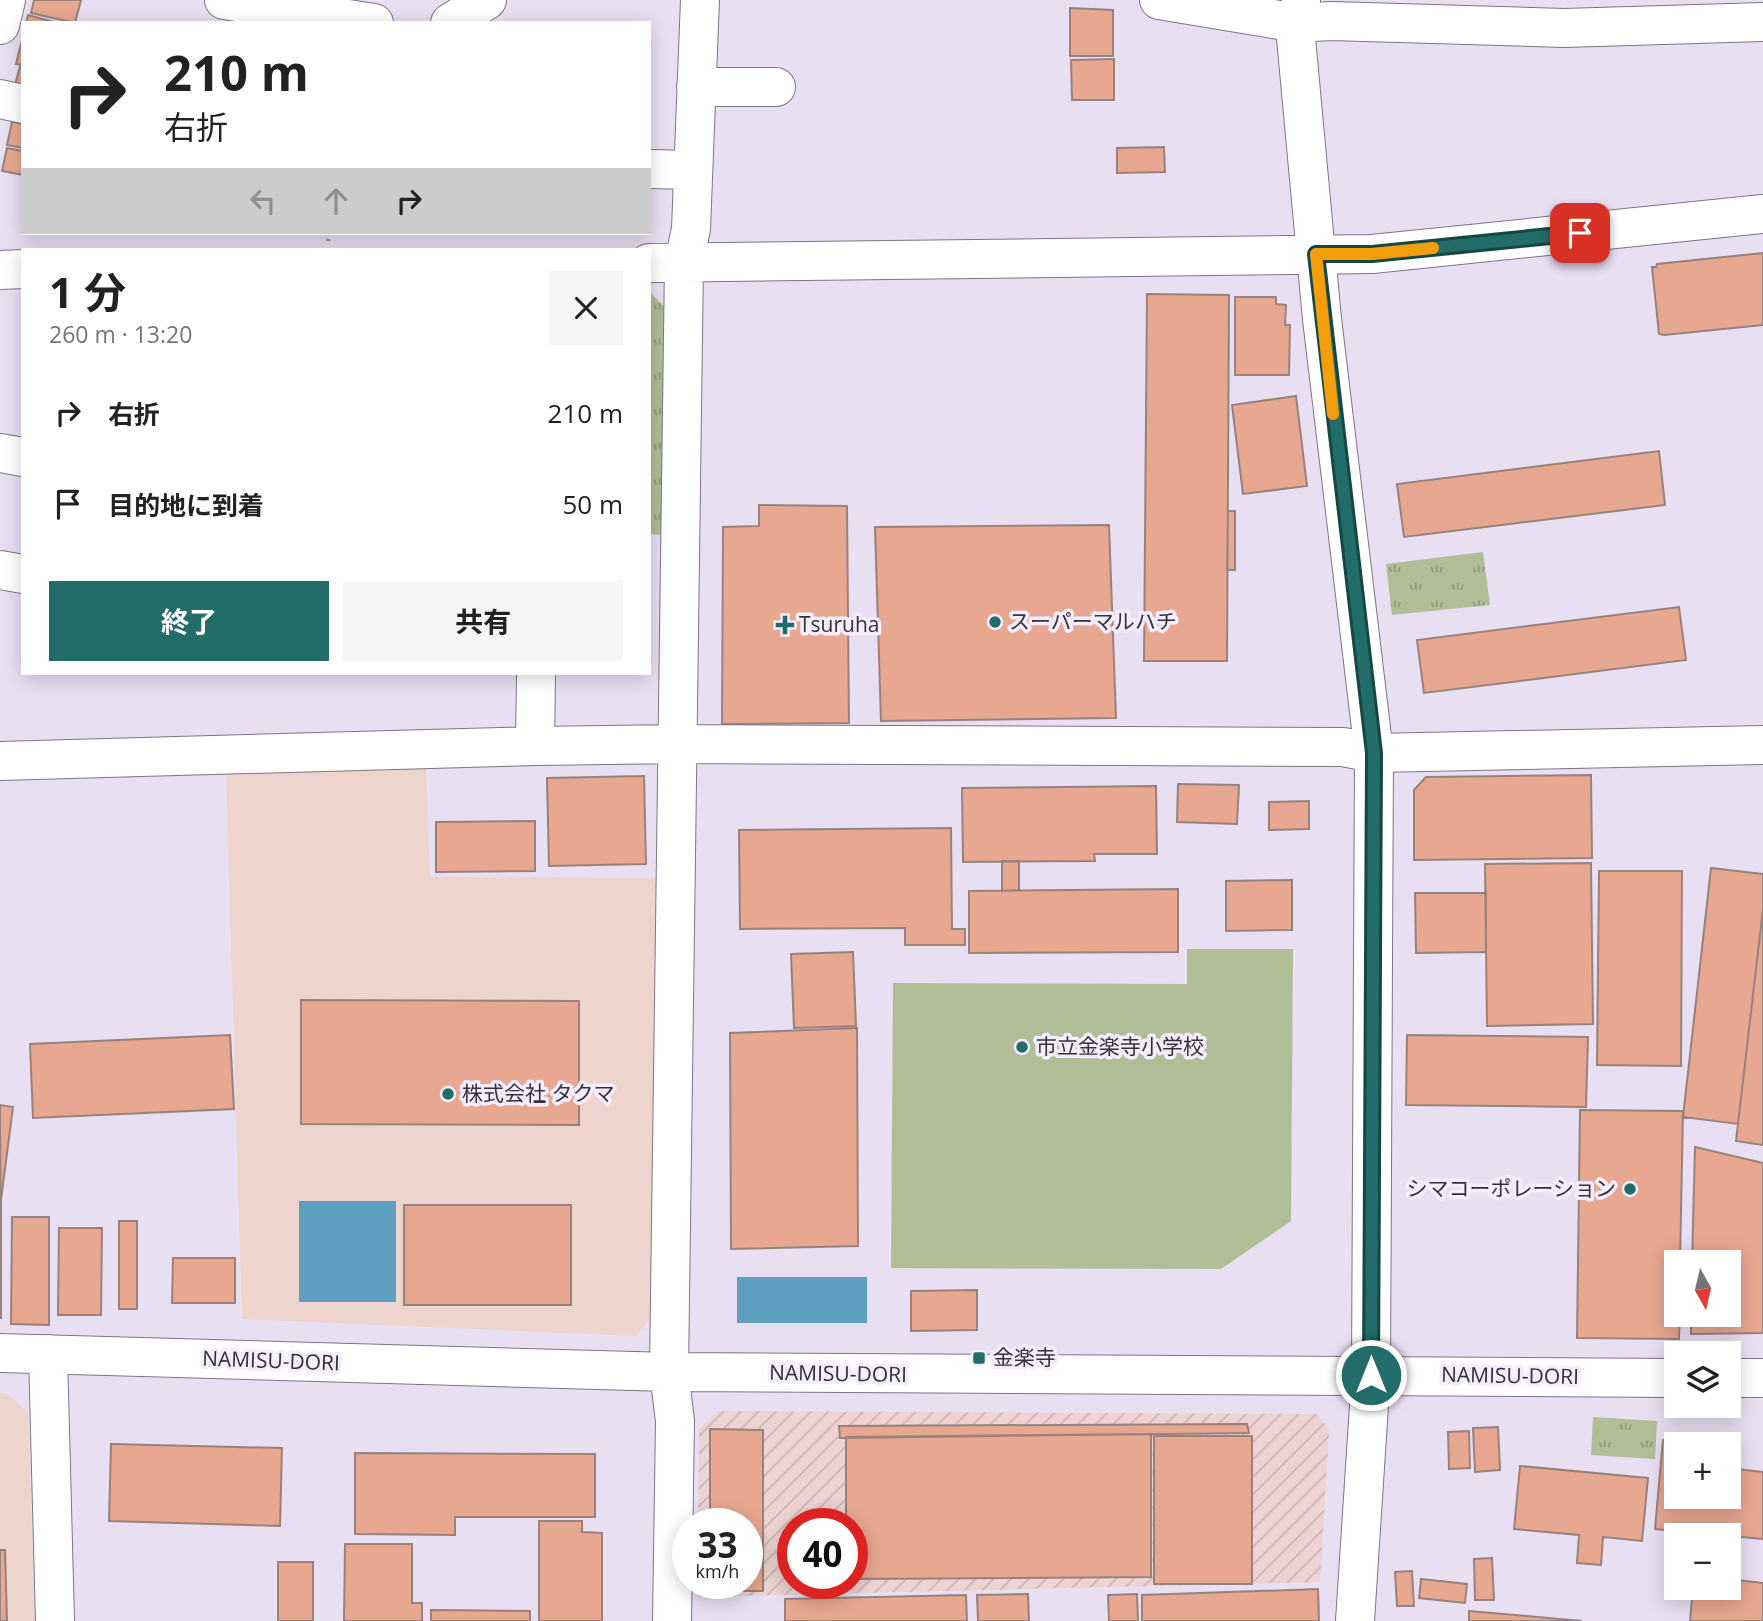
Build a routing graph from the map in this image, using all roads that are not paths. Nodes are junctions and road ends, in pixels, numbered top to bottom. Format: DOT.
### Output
graph roads {
  1 [pos="6,0"];
  2 [pos="224,0"];
  3 [pos="487,0"];
  4 [pos="700,0"];
  5 [pos="1159,0"];
  6 [pos="1299,11"];
  7 [pos="1698,12"];
  8 [pos="361,21"];
  9 [pos="453,21"];
  10 [pos="1763,22"];
  11 [pos="0,25"];
  12 [pos="696,87"];
  13 [pos="776,87"];
  14 [pos="0,99"];
  15 [pos="21,104"];
  16 [pos="651,169"];
  17 [pos="693,170"];
  18 [pos="1763,214"];
  19 [pos="1316,254"];
  20 [pos="667,262"];
  21 [pos="21,269"];
  22 [pos="0,270"];
  23 [pos="0,453"];
  24 [pos="21,457"];
  25 [pos="0,570"];
  26 [pos="21,574"];
  27 [pos="536,675"];
  28 [pos="677,744"];
  29 [pos="1763,745"];
  30 [pos="535,746"];
  31 [pos="1374,753"];
  32 [pos="0,761"];
  33 [pos="0,1353"];
  34 [pos="48,1354"];
  35 [pos="669,1372"];
  36 [pos="1371,1375"];
  37 [pos="1664,1378"];
  38 [pos="1741,1378"];
  39 [pos="1763,1378"];
  40 [pos="55,1621"];
  41 [pos="672,1621"];
  42 [pos="1355,1621"];
  1 -- 11 [label="street"];
  2 -- 8 [label="street"];
  3 -- 9 [label="street"];
  4 -- 12 [label="street"];
  5 -- 6 [label="street"];
  6 -- 7 [label="street"];
  6 -- 19 [label="street"];
  7 -- 10 [label="street"];
  12 -- 13 [label="street"];
  12 -- 17 [label="street"];
  14 -- 15 [label="street"];
  16 -- 17 [label="street"];
  17 -- 20 [label="street"];
  18 -- 19 [label="street"];
  19 -- 20 [label="street"];
  19 -- 31 [label="street"];
  20 -- 28 [label="street"];
  21 -- 22 [label="street"];
  23 -- 24 [label="street"];
  25 -- 26 [label="street"];
  27 -- 30 [label="street"];
  28 -- 30 [label="street"];
  28 -- 31 [label="street"];
  28 -- 35 [label="street"];
  29 -- 31 [label="street"];
  30 -- 32 [label="street"];
  31 -- 36 [label="street"];
  33 -- 34 [label="street, NAMISU-DORI"];
  34 -- 35 [label="street, NAMISU-DORI"];
  34 -- 40 [label="street"];
  35 -- 36 [label="street, NAMISU-DORI"];
  35 -- 41 [label="street"];
  36 -- 37 [label="street, NAMISU-DORI"];
  36 -- 42 [label="street"];
  38 -- 39 [label="street"];
}
